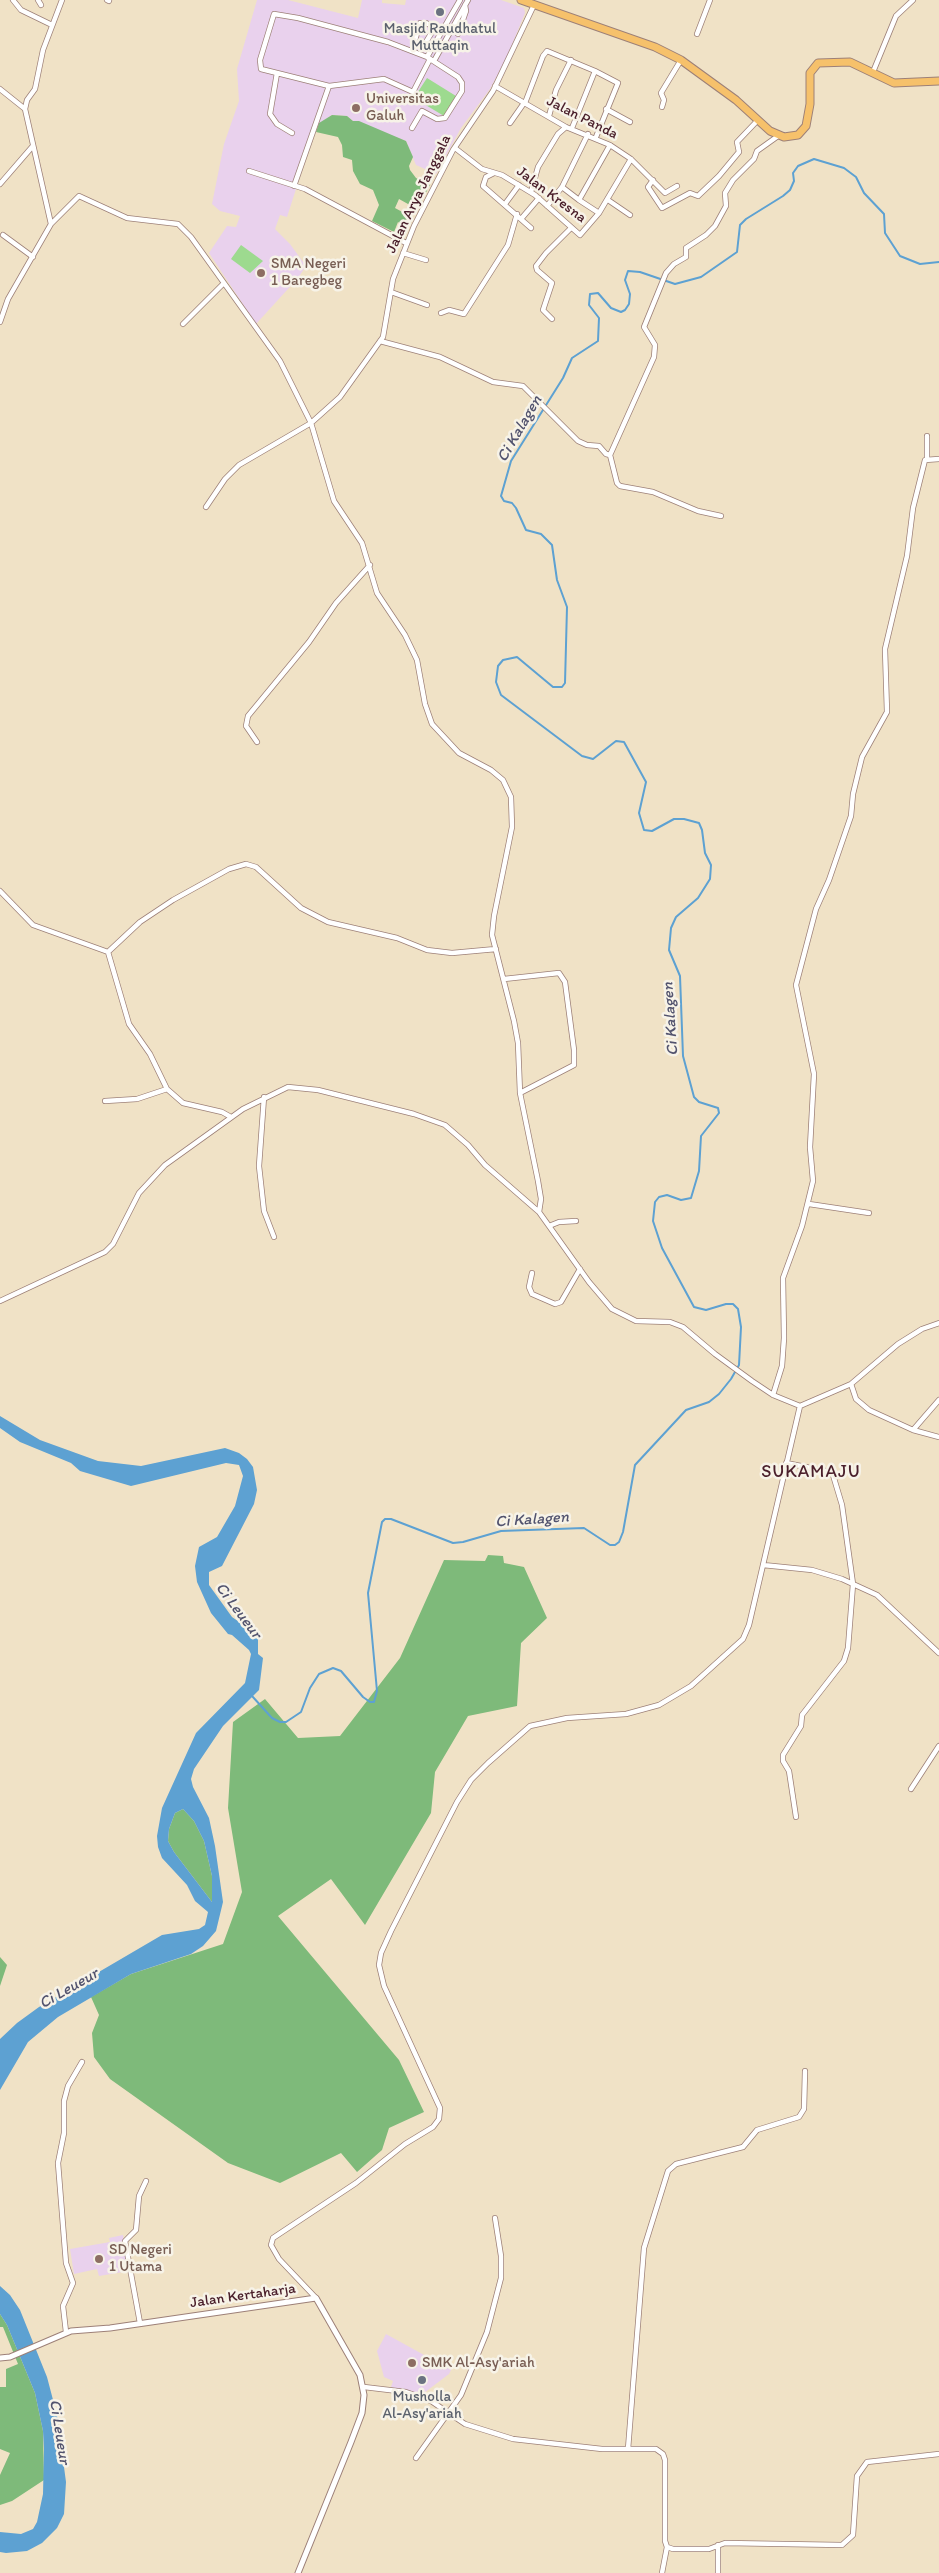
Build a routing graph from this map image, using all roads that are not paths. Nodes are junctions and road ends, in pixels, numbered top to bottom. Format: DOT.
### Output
graph roads {
  1 [pos="13,0"];
  2 [pos="38,0"];
  3 [pos="62,0"];
  4 [pos="460,0"];
  5 [pos="521,0"];
  6 [pos="710,0"];
  7 [pos="913,0"];
  8 [pos="466,2"];
  9 [pos="42,5"];
  10 [pos="534,5"];
  11 [pos="52,25"];
  12 [pos="435,28"];
  13 [pos="442,31"];
  14 [pos="458,34"];
  15 [pos="697,34"];
  16 [pos="415,46"];
  17 [pos="412,51"];
  18 [pos="430,59"];
  19 [pos="571,60"];
  20 [pos="681,60"];
  21 [pos="595,71"];
  22 [pos="873,72"];
  23 [pos="277,74"];
  24 [pos="939,81"];
  25 [pos="329,86"];
  26 [pos="495,86"];
  27 [pos="0,89"];
  28 [pos="525,103"];
  29 [pos="662,107"];
  30 [pos="25,109"];
  31 [pos="606,109"];
  32 [pos="548,116"];
  33 [pos="758,120"];
  34 [pos="630,122"];
  35 [pos="510,123"];
  36 [pos="566,127"];
  37 [pos="412,128"];
  38 [pos="572,128"];
  39 [pos="292,133"];
  40 [pos="588,134"];
  41 [pos="778,136"];
  42 [pos="596,138"];
  43 [pos="610,145"];
  44 [pos="32,147"];
  45 [pos="455,148"];
  46 [pos="632,159"];
  47 [pos="249,171"];
  48 [pos="495,173"];
  49 [pos="653,180"];
  50 [pos="0,184"];
  51 [pos="519,185"];
  52 [pos="294,186"];
  53 [pos="677,186"];
  54 [pos="562,187"];
  55 [pos="531,192"];
  56 [pos="539,198"];
  57 [pos="579,200"];
  58 [pos="608,200"];
  59 [pos="505,204"];
  60 [pos="547,206"];
  61 [pos="600,213"];
  62 [pos="516,214"];
  63 [pos="630,215"];
  64 [pos="521,219"];
  65 [pos="51,224"];
  66 [pos="531,228"];
  67 [pos="571,228"];
  68 [pos="3,235"];
  69 [pos="406,243"];
  70 [pos="403,253"];
  71 [pos="33,257"];
  72 [pos="426,260"];
  73 [pos="223,284"];
  74 [pos="391,292"];
  75 [pos="427,306"];
  76 [pos="440,313"];
  77 [pos="552,319"];
  78 [pos="0,322"];
  79 [pos="184,324"];
  80 [pos="380,341"];
  81 [pos="311,423"];
  82 [pos="927,436"];
  83 [pos="610,455"];
  84 [pos="927,459"];
  85 [pos="939,459"];
  86 [pos="206,507"];
  87 [pos="721,516"];
  88 [pos="370,566"];
  89 [pos="257,742"];
  90 [pos="0,891"];
  91 [pos="496,949"];
  92 [pos="108,952"];
  93 [pos="504,979"];
  94 [pos="167,1089"];
  95 [pos="520,1093"];
  96 [pos="264,1097"];
  97 [pos="105,1102"];
  98 [pos="231,1117"];
  99 [pos="809,1204"];
  100 [pos="539,1212"];
  101 [pos="869,1213"];
  102 [pos="576,1220"];
  103 [pos="549,1226"];
  104 [pos="274,1238"];
  105 [pos="580,1268"];
  106 [pos="532,1273"];
  107 [pos="0,1301"];
  108 [pos="939,1324"];
  109 [pos="851,1384"];
  110 [pos="772,1395"];
  111 [pos="939,1400"];
  112 [pos="800,1406"];
  113 [pos="913,1430"];
  114 [pos="939,1437"];
  115 [pos="786,1463"];
  116 [pos="763,1565"];
  117 [pos="853,1584"];
  118 [pos="939,1653"];
  119 [pos="939,1746"];
  120 [pos="911,1789"];
  121 [pos="796,1817"];
  122 [pos="82,2062"];
  123 [pos="805,2071"];
  124 [pos="146,2182"];
  125 [pos="495,2218"];
  126 [pos="316,2298"];
  127 [pos="140,2323"];
  128 [pos="66,2332"];
  129 [pos="0,2358"];
  130 [pos="364,2387"];
  131 [pos="449,2413"];
  132 [pos="628,2449"];
  133 [pos="939,2454"];
  134 [pos="416,2458"];
  135 [pos="718,2545"];
  136 [pos="667,2546"];
  137 [pos="298,2573"];
  138 [pos="662,2573"];
  139 [pos="718,2573"];
  1 -- 11 [label="street"];
  2 -- 9 [label="street"];
  3 -- 11 [label="street"];
  4 -- 13 [label="street"];
  5 -- 10 [label="highway"];
  6 -- 15 [label="street"];
  7 -- 22 [label="street"];
  8 -- 14 [label="street"];
  8 -- 18 [label="street"];
  10 -- 20 [label="highway"];
  10 -- 26 [label="street, Jalan Arya Janggala"];
  11 -- 30 [label="street"];
  12 -- 13 [label="street"];
  12 -- 16 [label="street"];
  12 -- 16 [label="street"];
  13 -- 18 [label="street"];
  16 -- 17 [label="street"];
  17 -- 18 [label="street"];
  17 -- 23 [label="street"];
  18 -- 25 [label="street"];
  18 -- 37 [label="street"];
  19 -- 21 [label="street"];
  19 -- 28 [label="street"];
  19 -- 32 [label="street"];
  20 -- 29 [label="street"];
  20 -- 33 [label="highway"];
  21 -- 31 [label="street"];
  21 -- 38 [label="street"];
  22 -- 24 [label="highway"];
  22 -- 41 [label="highway"];
  23 -- 25 [label="street"];
  23 -- 39 [label="street"];
  25 -- 52 [label="street"];
  26 -- 28 [label="street, Jalan Panda"];
  26 -- 45 [label="street, Jalan Arya Janggala"];
  27 -- 30 [label="street"];
  28 -- 32 [label="street, Jalan Panda"];
  28 -- 35 [label="street"];
  30 -- 44 [label="street"];
  31 -- 34 [label="street"];
  31 -- 42 [label="street"];
  32 -- 36 [label="street, Jalan Panda"];
  33 -- 41 [label="highway"];
  33 -- 49 [label="street"];
  36 -- 38 [label="street, Jalan Panda"];
  36 -- 55 [label="street"];
  38 -- 40 [label="street, Jalan Panda"];
  40 -- 42 [label="street, Jalan Panda"];
  40 -- 54 [label="street"];
  41 -- 83 [label="street"];
  42 -- 43 [label="street, Jalan Panda"];
  43 -- 46 [label="street, Jalan Panda"];
  43 -- 57 [label="street"];
  44 -- 50 [label="street"];
  44 -- 65 [label="street"];
  45 -- 48 [label="street, Jalan Kresna"];
  45 -- 69 [label="street, Jalan Arya Janggala"];
  46 -- 49 [label="street, Jalan Panda"];
  46 -- 58 [label="street, Jalan Kresna"];
  47 -- 52 [label="street"];
  48 -- 51 [label="street, Jalan Kresna"];
  48 -- 59 [label="street"];
  49 -- 53 [label="street"];
  51 -- 55 [label="street, Jalan Kresna"];
  51 -- 59 [label="street"];
  52 -- 69 [label="street"];
  54 -- 57 [label="street"];
  54 -- 60 [label="street"];
  55 -- 56 [label="street, Jalan Kresna"];
  56 -- 60 [label="street, Jalan Kresna"];
  56 -- 64 [label="street"];
  57 -- 61 [label="street"];
  58 -- 61 [label="street, Jalan Kresna"];
  58 -- 63 [label="street"];
  59 -- 62 [label="street"];
  60 -- 67 [label="street, Jalan Kresna"];
  61 -- 67 [label="street, Jalan Kresna"];
  62 -- 64 [label="street"];
  62 -- 76 [label="street"];
  64 -- 66 [label="street"];
  65 -- 71 [label="street"];
  65 -- 73 [label="street"];
  67 -- 77 [label="street"];
  68 -- 71 [label="street"];
  69 -- 70 [label="street, Jalan Arya Janggala"];
  70 -- 72 [label="street"];
  70 -- 74 [label="street, Jalan Arya Janggala"];
  71 -- 78 [label="street"];
  73 -- 79 [label="street"];
  73 -- 81 [label="street"];
  74 -- 75 [label="street"];
  74 -- 80 [label="street, Jalan Arya Janggala"];
  80 -- 81 [label="street, Jalan Arya Janggala"];
  80 -- 83 [label="street"];
  81 -- 86 [label="street, Jalan Arya Janggala"];
  81 -- 88 [label="street"];
  82 -- 84 [label="street"];
  83 -- 87 [label="street"];
  84 -- 85 [label="street"];
  84 -- 99 [label="street"];
  88 -- 89 [label="street"];
  88 -- 91 [label="street"];
  90 -- 92 [label="street"];
  91 -- 92 [label="street"];
  91 -- 93 [label="street"];
  92 -- 94 [label="street"];
  93 -- 95 [label="street"];
  93 -- 95 [label="street"];
  94 -- 97 [label="street"];
  94 -- 98 [label="street"];
  95 -- 100 [label="street"];
  96 -- 98 [label="street"];
  96 -- 100 [label="street"];
  96 -- 104 [label="street"];
  98 -- 107 [label="street"];
  99 -- 101 [label="street"];
  99 -- 110 [label="street"];
  100 -- 103 [label="street"];
  102 -- 103 [label="street"];
  103 -- 105 [label="street"];
  105 -- 106 [label="street"];
  105 -- 110 [label="street"];
  108 -- 109 [label="street"];
  109 -- 112 [label="street"];
  109 -- 113 [label="street"];
  110 -- 112 [label="street"];
  111 -- 113 [label="street"];
  112 -- 115 [label="street"];
  113 -- 114 [label="street"];
  115 -- 116 [label="street"];
  115 -- 117 [label="street"];
  116 -- 117 [label="street"];
  116 -- 126 [label="street"];
  117 -- 118 [label="street"];
  117 -- 121 [label="street"];
  119 -- 120 [label="street"];
  122 -- 128 [label="street"];
  123 -- 132 [label="street"];
  124 -- 127 [label="street"];
  125 -- 131 [label="street"];
  126 -- 127 [label="street, Jalan Kertaharja"];
  126 -- 130 [label="street, Jalan Kertaharja"];
  127 -- 128 [label="street, Jalan Kertaharja"];
  128 -- 129 [label="street, Jalan Kertaharja"];
  130 -- 131 [label="street"];
  130 -- 137 [label="street, Jalan Kertaharja"];
  131 -- 132 [label="street"];
  131 -- 134 [label="street"];
  132 -- 136 [label="street"];
  133 -- 135 [label="street"];
  135 -- 136 [label="street"];
  135 -- 139 [label="street"];
  136 -- 138 [label="street"];
}
